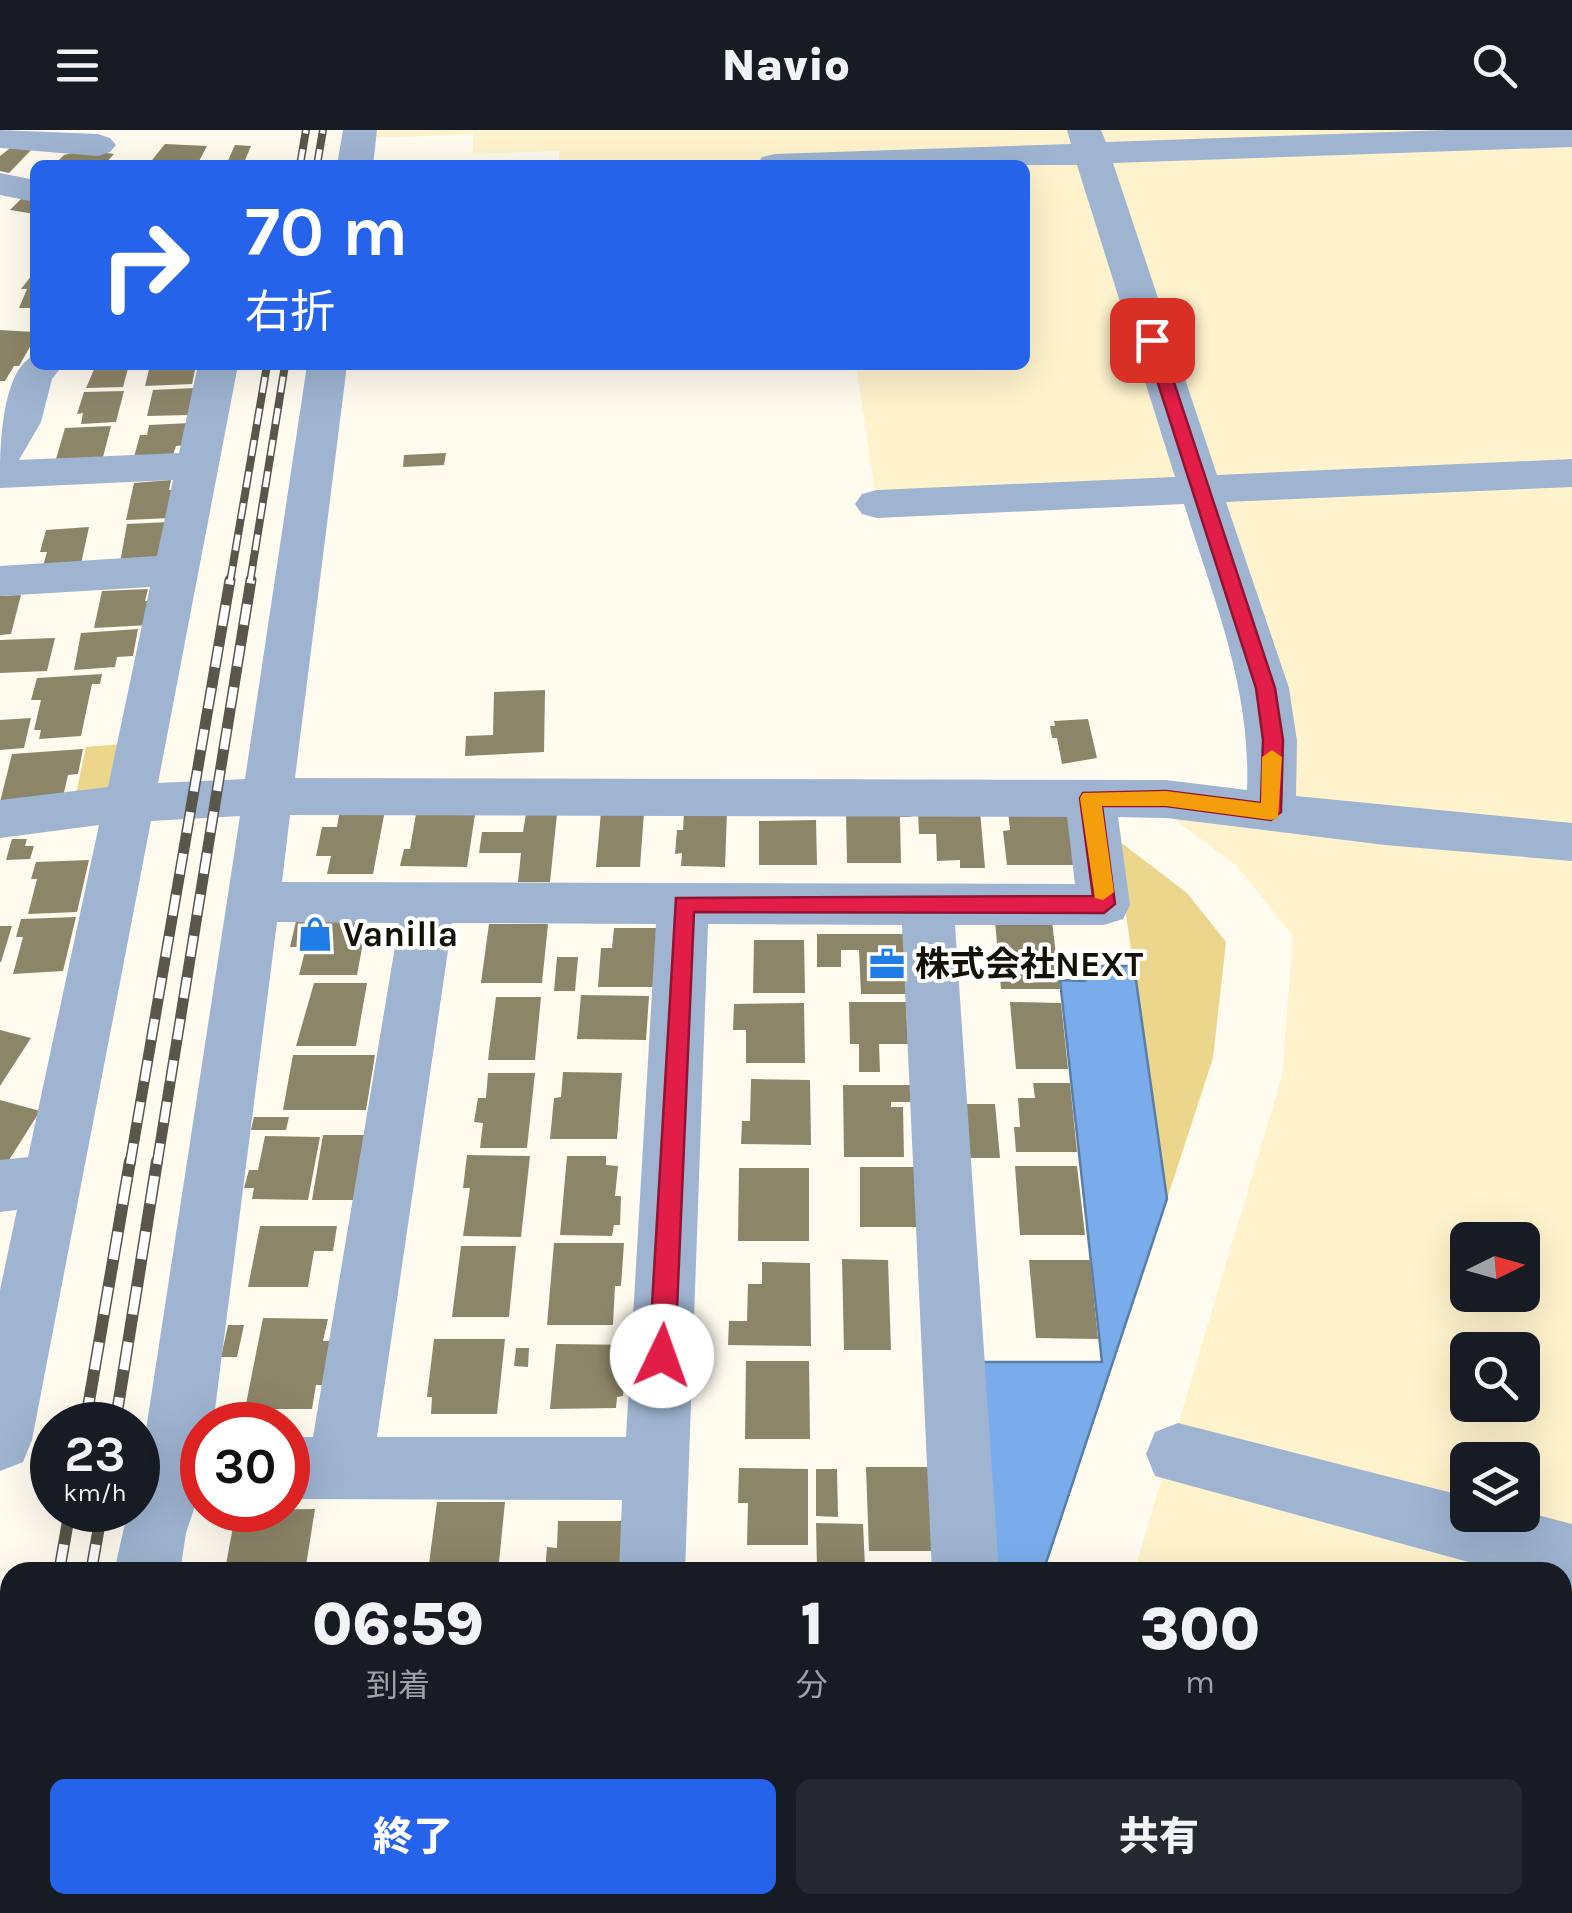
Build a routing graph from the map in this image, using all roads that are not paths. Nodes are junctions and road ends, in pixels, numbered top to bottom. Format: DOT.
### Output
graph roads {
  1 [pos="360,130"];
  2 [pos="0,136"];
  3 [pos="1572,136"];
  4 [pos="1088,142"];
  5 [pos="98,145"];
  6 [pos="356,160"];
  7 [pos="843,160"];
  8 [pos="0,184"];
  9 [pos="30,191"];
  10 [pos="38,370"];
  11 [pos="217,370"];
  12 [pos="327,370"];
  13 [pos="0,457"];
  14 [pos="198,466"];
  15 [pos="1572,473"];
  16 [pos="0,474"];
  17 [pos="1201,490"];
  18 [pos="878,504"];
  19 [pos="176,570"];
  20 [pos="0,580"];
  21 [pos="268,796"];
  22 [pos="1090,798"];
  23 [pos="129,803"];
  24 [pos="1271,812"];
  25 [pos="0,819"];
  26 [pos="1572,842"];
  27 [pos="253,902"];
  28 [pos="429,903"];
  29 [pos="683,904"];
  30 [pos="927,904"];
  31 [pos="26,1184"];
  32 [pos="196,1402"];
  33 [pos="0,1440"];
  34 [pos="1178,1454"];
  35 [pos="314,1468"];
  36 [pos="657,1469"];
  37 [pos="180,1484"];
  38 [pos="1572,1557"];
  39 [pos="148,1562"];
  40 [pos="652,1562"];
  41 [pos="965,1562"];
  1 -- 6 [label="street"];
  2 -- 5 [label="street"];
  3 -- 4 [label="street"];
  4 -- 7 [label="street"];
  4 -- 17 [label="street"];
  8 -- 9 [label="street"];
  10 -- 13 [label="street"];
  11 -- 14 [label="street"];
  12 -- 21 [label="street"];
  14 -- 16 [label="street"];
  14 -- 19 [label="street"];
  15 -- 17 [label="street"];
  17 -- 18 [label="street"];
  17 -- 24 [label="street"];
  19 -- 20 [label="street"];
  19 -- 23 [label="street"];
  21 -- 22 [label="street"];
  21 -- 23 [label="street"];
  21 -- 27 [label="street"];
  22 -- 24 [label="street"];
  22 -- 30 [label="street"];
  23 -- 25 [label="street"];
  23 -- 31 [label="street"];
  24 -- 26 [label="street"];
  27 -- 28 [label="street"];
  27 -- 32 [label="street"];
  28 -- 29 [label="street"];
  28 -- 35 [label="street"];
  29 -- 30 [label="street"];
  29 -- 36 [label="street"];
  30 -- 41 [label="street"];
  31 -- 33 [label="street"];
  34 -- 38 [label="street"];
  35 -- 36 [label="street"];
  36 -- 40 [label="street"];
  37 -- 39 [label="street"];
}
